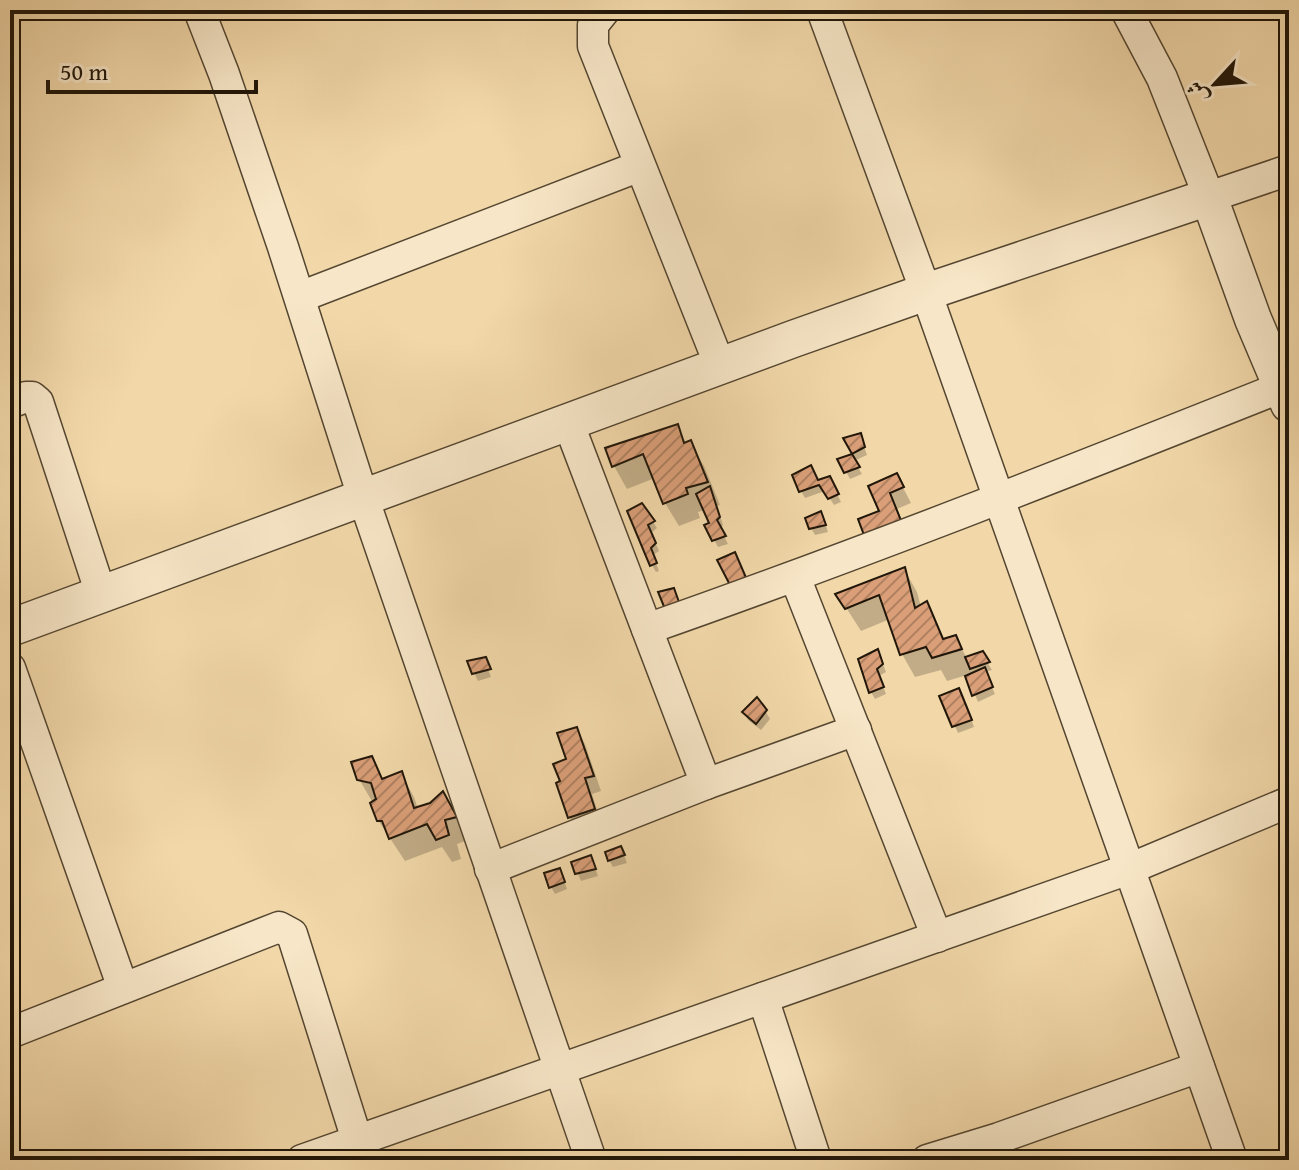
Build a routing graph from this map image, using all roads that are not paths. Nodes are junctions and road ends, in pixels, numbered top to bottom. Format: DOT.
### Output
graph roads {
  1 [pos="199,10"];
  2 [pos="605,10"];
  3 [pos="822,10"];
  4 [pos="1126,10"];
  5 [pos="640,166"];
  6 [pos="1289,170"];
  7 [pos="1209,197"];
  8 [pos="926,292"];
  9 [pos="300,297"];
  10 [pos="720,366"];
  11 [pos="1285,396"];
  12 [pos="10,403"];
  13 [pos="568,422"];
  14 [pos="363,497"];
  15 [pos="999,500"];
  16 [pos="795,577"];
  17 [pos="101,594"];
  18 [pos="10,628"];
  19 [pos="647,629"];
  20 [pos="10,668"];
  21 [pos="856,730"];
  22 [pos="706,784"];
  23 [pos="1289,802"];
  24 [pos="490,869"];
  25 [pos="1129,869"];
  26 [pos="937,937"];
  27 [pos="123,988"];
  28 [pos="763,998"];
  29 [pos="10,1033"];
  30 [pos="1199,1067"];
  31 [pos="558,1069"];
  32 [pos="357,1140"];
  33 [pos="1002,1149"];
  34 [pos="302,1160"];
  35 [pos="591,1160"];
  36 [pos="816,1160"];
  37 [pos="927,1160"];
  38 [pos="1232,1160"];
  1 -- 9 [label="street"];
  2 -- 5 [label="street"];
  3 -- 8 [label="street"];
  4 -- 7 [label="street"];
  5 -- 9 [label="street"];
  5 -- 10 [label="street"];
  6 -- 7 [label="street"];
  7 -- 8 [label="street"];
  7 -- 11 [label="street"];
  8 -- 10 [label="street"];
  8 -- 15 [label="street"];
  9 -- 14 [label="street"];
  10 -- 13 [label="street"];
  11 -- 15 [label="street"];
  12 -- 17 [label="street"];
  13 -- 14 [label="street"];
  13 -- 19 [label="street"];
  14 -- 17 [label="street"];
  14 -- 24 [label="street"];
  15 -- 16 [label="street"];
  15 -- 25 [label="street"];
  16 -- 19 [label="street"];
  16 -- 21 [label="street"];
  17 -- 18 [label="street"];
  19 -- 22 [label="street"];
  20 -- 27 [label="street"];
  21 -- 22 [label="street"];
  21 -- 26 [label="street"];
  22 -- 24 [label="street"];
  23 -- 25 [label="street"];
  24 -- 31 [label="street"];
  25 -- 26 [label="street"];
  25 -- 30 [label="street"];
  26 -- 28 [label="street"];
  27 -- 29 [label="street"];
  27 -- 32 [label="street"];
  28 -- 31 [label="street"];
  28 -- 36 [label="street"];
  30 -- 33 [label="street"];
  30 -- 38 [label="street"];
  31 -- 32 [label="street"];
  31 -- 35 [label="street"];
  32 -- 34 [label="street"];
  33 -- 37 [label="street"];
}
